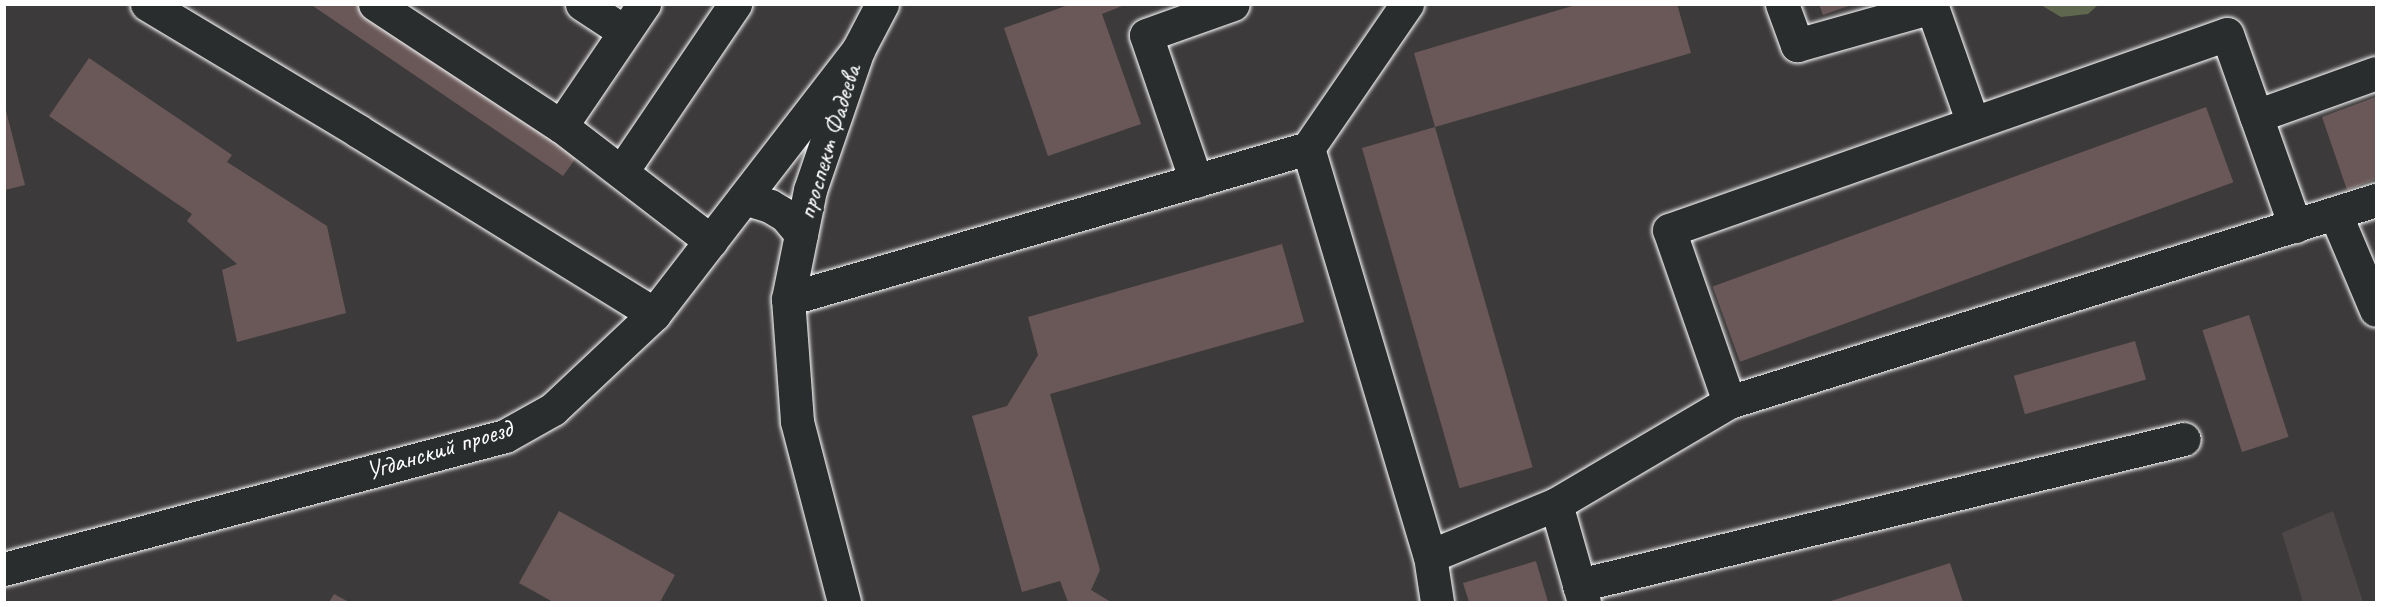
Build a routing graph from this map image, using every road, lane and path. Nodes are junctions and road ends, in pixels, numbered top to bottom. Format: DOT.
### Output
graph roads {
  1 [pos="375,4"];
  2 [pos="582,4"];
  3 [pos="644,4"];
  4 [pos="735,4"];
  5 [pos="882,4"];
  6 [pos="1233,4"];
  7 [pos="1407,4"];
  8 [pos="1782,4"];
  9 [pos="1931,6"];
  10 [pos="160,8"];
  11 [pos="625,32"];
  12 [pos="858,50"];
  13 [pos="2376,73"];
  14 [pos="2256,116"];
  15 [pos="1973,123"];
  16 [pos="561,126"];
  17 [pos="1308,148"];
  18 [pos="622,171"];
  19 [pos="1196,181"];
  20 [pos="744,198"];
  21 [pos="2376,200"];
  22 [pos="2335,213"];
  23 [pos="2295,226"];
  24 [pos="801,234"];
  25 [pos="711,241"];
  26 [pos="788,299"];
  27 [pos="2376,310"];
  28 [pos="654,314"];
  29 [pos="1729,402"];
  30 [pos="2184,439"];
  31 [pos="1556,504"];
  32 [pos="1430,556"];
  33 [pos="4,569"];
  34 [pos="1582,594"];
  35 [pos="844,603"];
  36 [pos="1437,603"];
  1 -- 16 [label="street"];
  2 -- 11 [label="street"];
  3 -- 11 [label="street"];
  4 -- 18 [label="street"];
  5 -- 12 [label="street, проспект Фадеева"];
  6 -- 19 [label="street"];
  7 -- 17 [label="street"];
  8 -- 9 [label="street"];
  9 -- 15 [label="street"];
  10 -- 28 [label="street"];
  11 -- 16 [label="street"];
  12 -- 20 [label="street, Угданский проезд"];
  12 -- 24 [label="street, проспект Фадеева"];
  13 -- 14 [label="street"];
  14 -- 15 [label="street"];
  14 -- 23 [label="street"];
  15 -- 29 [label="street"];
  16 -- 18 [label="street"];
  17 -- 19 [label="street"];
  17 -- 32 [label="street"];
  18 -- 25 [label="street"];
  19 -- 26 [label="street"];
  20 -- 24 [label="street"];
  20 -- 25 [label="street, Угданский проезд"];
  21 -- 22 [label="street"];
  22 -- 23 [label="street"];
  22 -- 27 [label="street"];
  23 -- 29 [label="street"];
  24 -- 26 [label="street, проспект Фадеева"];
  25 -- 28 [label="street, Угданский проезд"];
  26 -- 35 [label="street, проспект Фадеева"];
  28 -- 33 [label="street, Угданский проезд"];
  29 -- 31 [label="street"];
  30 -- 34 [label="street"];
  31 -- 32 [label="street"];
  31 -- 34 [label="street"];
  32 -- 36 [label="street"];
}
